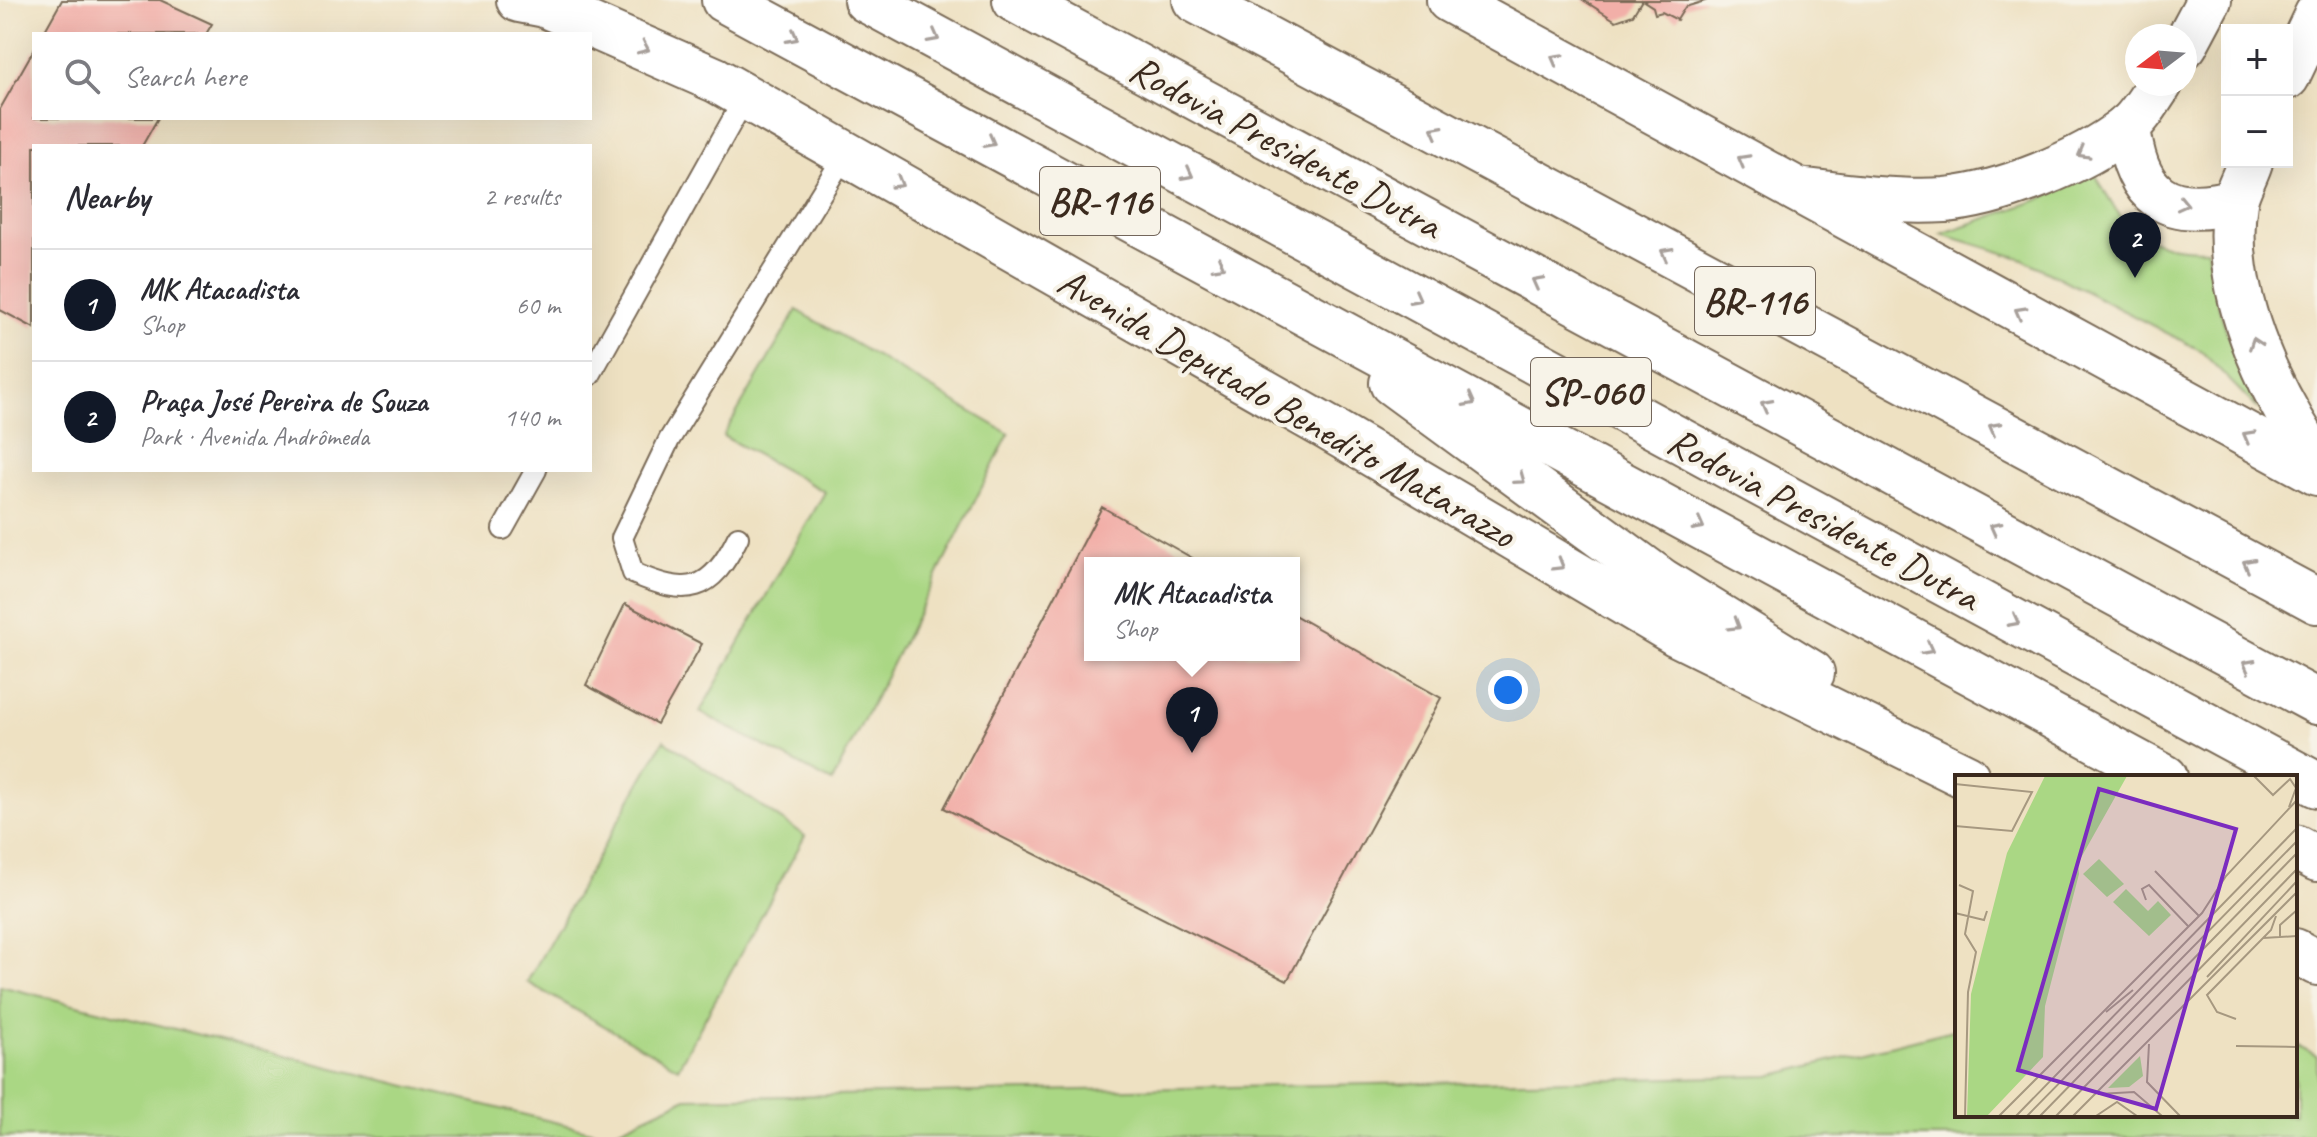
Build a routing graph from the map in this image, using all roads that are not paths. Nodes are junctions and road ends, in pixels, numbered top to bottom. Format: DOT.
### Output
graph roads {
  1 [pos="519,0"];
  2 [pos="724,0"];
  3 [pos="866,0"];
  4 [pos="1015,0"];
  5 [pos="1195,0"];
  6 [pos="1436,0"];
  7 [pos="1449,0"];
  8 [pos="2209,0"];
  9 [pos="2317,14"];
  10 [pos="1489,22"];
  11 [pos="2196,24"];
  12 [pos="2293,64"];
  13 [pos="746,96"];
  14 [pos="2151,96"];
  15 [pos="2128,126"];
  16 [pos="846,153"];
  17 [pos="2243,182"];
  18 [pos="1798,190"];
  19 [pos="1303,311"];
  20 [pos="592,371"];
  21 [pos="2317,461"];
  22 [pos="535,472"];
  23 [pos="2317,473"];
  24 [pos="503,529"];
  25 [pos="738,537"];
  26 [pos="2317,601"];
  27 [pos="2317,702"];
  28 [pos="1963,775"];
  29 [pos="1975,775"];
  30 [pos="2161,775"];
  31 [pos="2317,785"];
  32 [pos="2297,848"];
  33 [pos="2317,859"];
  34 [pos="2297,952"];
  35 [pos="2317,963"];
  1 -- 13 [label="main road, Avenida Deputado Benedito Matarazzo, one-way"];
  2 -- 19 [label="main road, Rodovia Presidente Dutra / BR-116, one-way"];
  3 -- 31 [label="main road, Rodovia Presidente Dutra / SP-060, one-way"];
  27 -- 4 [label="main road, Rodovia Presidente Dutra / SP-060, one-way"];
  26 -- 5 [label="main road, Rodovia Presidente Dutra / BR-116, one-way"];
  6 -- 10 [label="main road"];
  7 -- 10 [label="main road"];
  8 -- 11 [label="main road"];
  9 -- 12 [label="main road"];
  18 -- 10 [label="main road, one-way"];
  13 -- 16 [label="main road, Avenida Deputado Benedito Matarazzo"];
  13 -- 20 [label="lane"];
  14 -- 15 [label="main road"];
  15 -- 17 [label="main road, one-way"];
  15 -- 18 [label="main road, one-way"];
  16 -- 25 [label="lane"];
  16 -- 28 [label="main road, Avenida Deputado Benedito Matarazzo, one-way"];
  21 -- 17 [label="main road, one-way"];
  23 -- 18 [label="main road, one-way"];
  19 -- 29 [label="main road, one-way"];
  19 -- 30 [label="main road, Rodovia Presidente Dutra / BR-116, one-way"];
  22 -- 24 [label="lane"];
  32 -- 33 [label="main road"];
  34 -- 35 [label="main road"];
}
